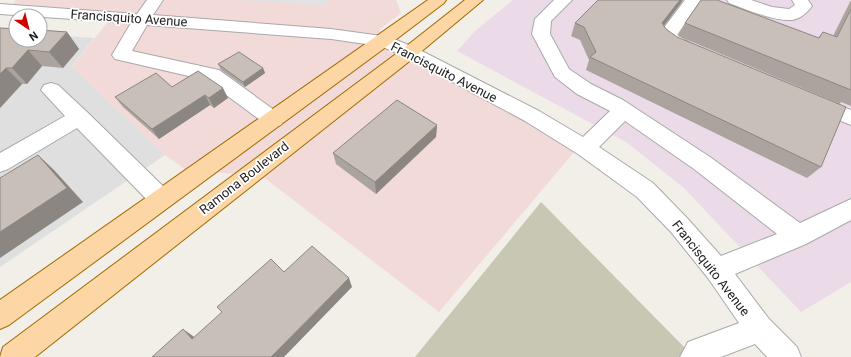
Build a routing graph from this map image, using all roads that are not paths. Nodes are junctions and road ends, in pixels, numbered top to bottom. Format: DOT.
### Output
graph roads {
  1 [pos="155,0"];
  2 [pos="438,0"];
  3 [pos="474,0"];
  4 [pos="564,0"];
  5 [pos="693,0"];
  6 [pos="735,0"];
  7 [pos="800,0"];
  8 [pos="2,9"];
  9 [pos="142,19"];
  10 [pos="383,41"];
  11 [pos="410,52"];
  12 [pos="698,53"];
  13 [pos="51,90"];
  14 [pos="800,96"];
  15 [pos="623,110"];
  16 [pos="80,117"];
  17 [pos="851,118"];
  18 [pos="274,120"];
  19 [pos="585,148"];
  20 [pos="0,163"];
  21 [pos="161,199"];
  22 [pos="851,209"];
  23 [pos="798,236"];
  24 [pos="717,270"];
  25 [pos="0,316"];
  26 [pos="759,329"];
  27 [pos="13,357"];
  28 [pos="694,357"];
  29 [pos="787,357"];
  1 -- 9 [label="street"];
  2 -- 10 [label="main road"];
  3 -- 11 [label="main road, Ramona Boulevard"];
  4 -- 15 [label="street"];
  5 -- 12 [label="street"];
  6 -- 7 [label="street"];
  8 -- 9 [label="street, Francisquito Avenue"];
  9 -- 10 [label="street, Francisquito Avenue"];
  9 -- 18 [label="street"];
  10 -- 11 [label="street, Francisquito Avenue"];
  10 -- 18 [label="main road"];
  11 -- 19 [label="street, Francisquito Avenue"];
  11 -- 27 [label="main road, Ramona Boulevard"];
  13 -- 16 [label="street"];
  14 -- 17 [label="street"];
  15 -- 19 [label="street"];
  15 -- 23 [label="street"];
  16 -- 20 [label="street"];
  16 -- 21 [label="street"];
  18 -- 21 [label="main road"];
  19 -- 24 [label="street, Francisquito Avenue"];
  21 -- 25 [label="main road"];
  22 -- 23 [label="street"];
  23 -- 24 [label="street"];
  24 -- 26 [label="street, Francisquito Avenue"];
  26 -- 28 [label="street"];
  26 -- 29 [label="street, Francisquito Avenue"];
}
